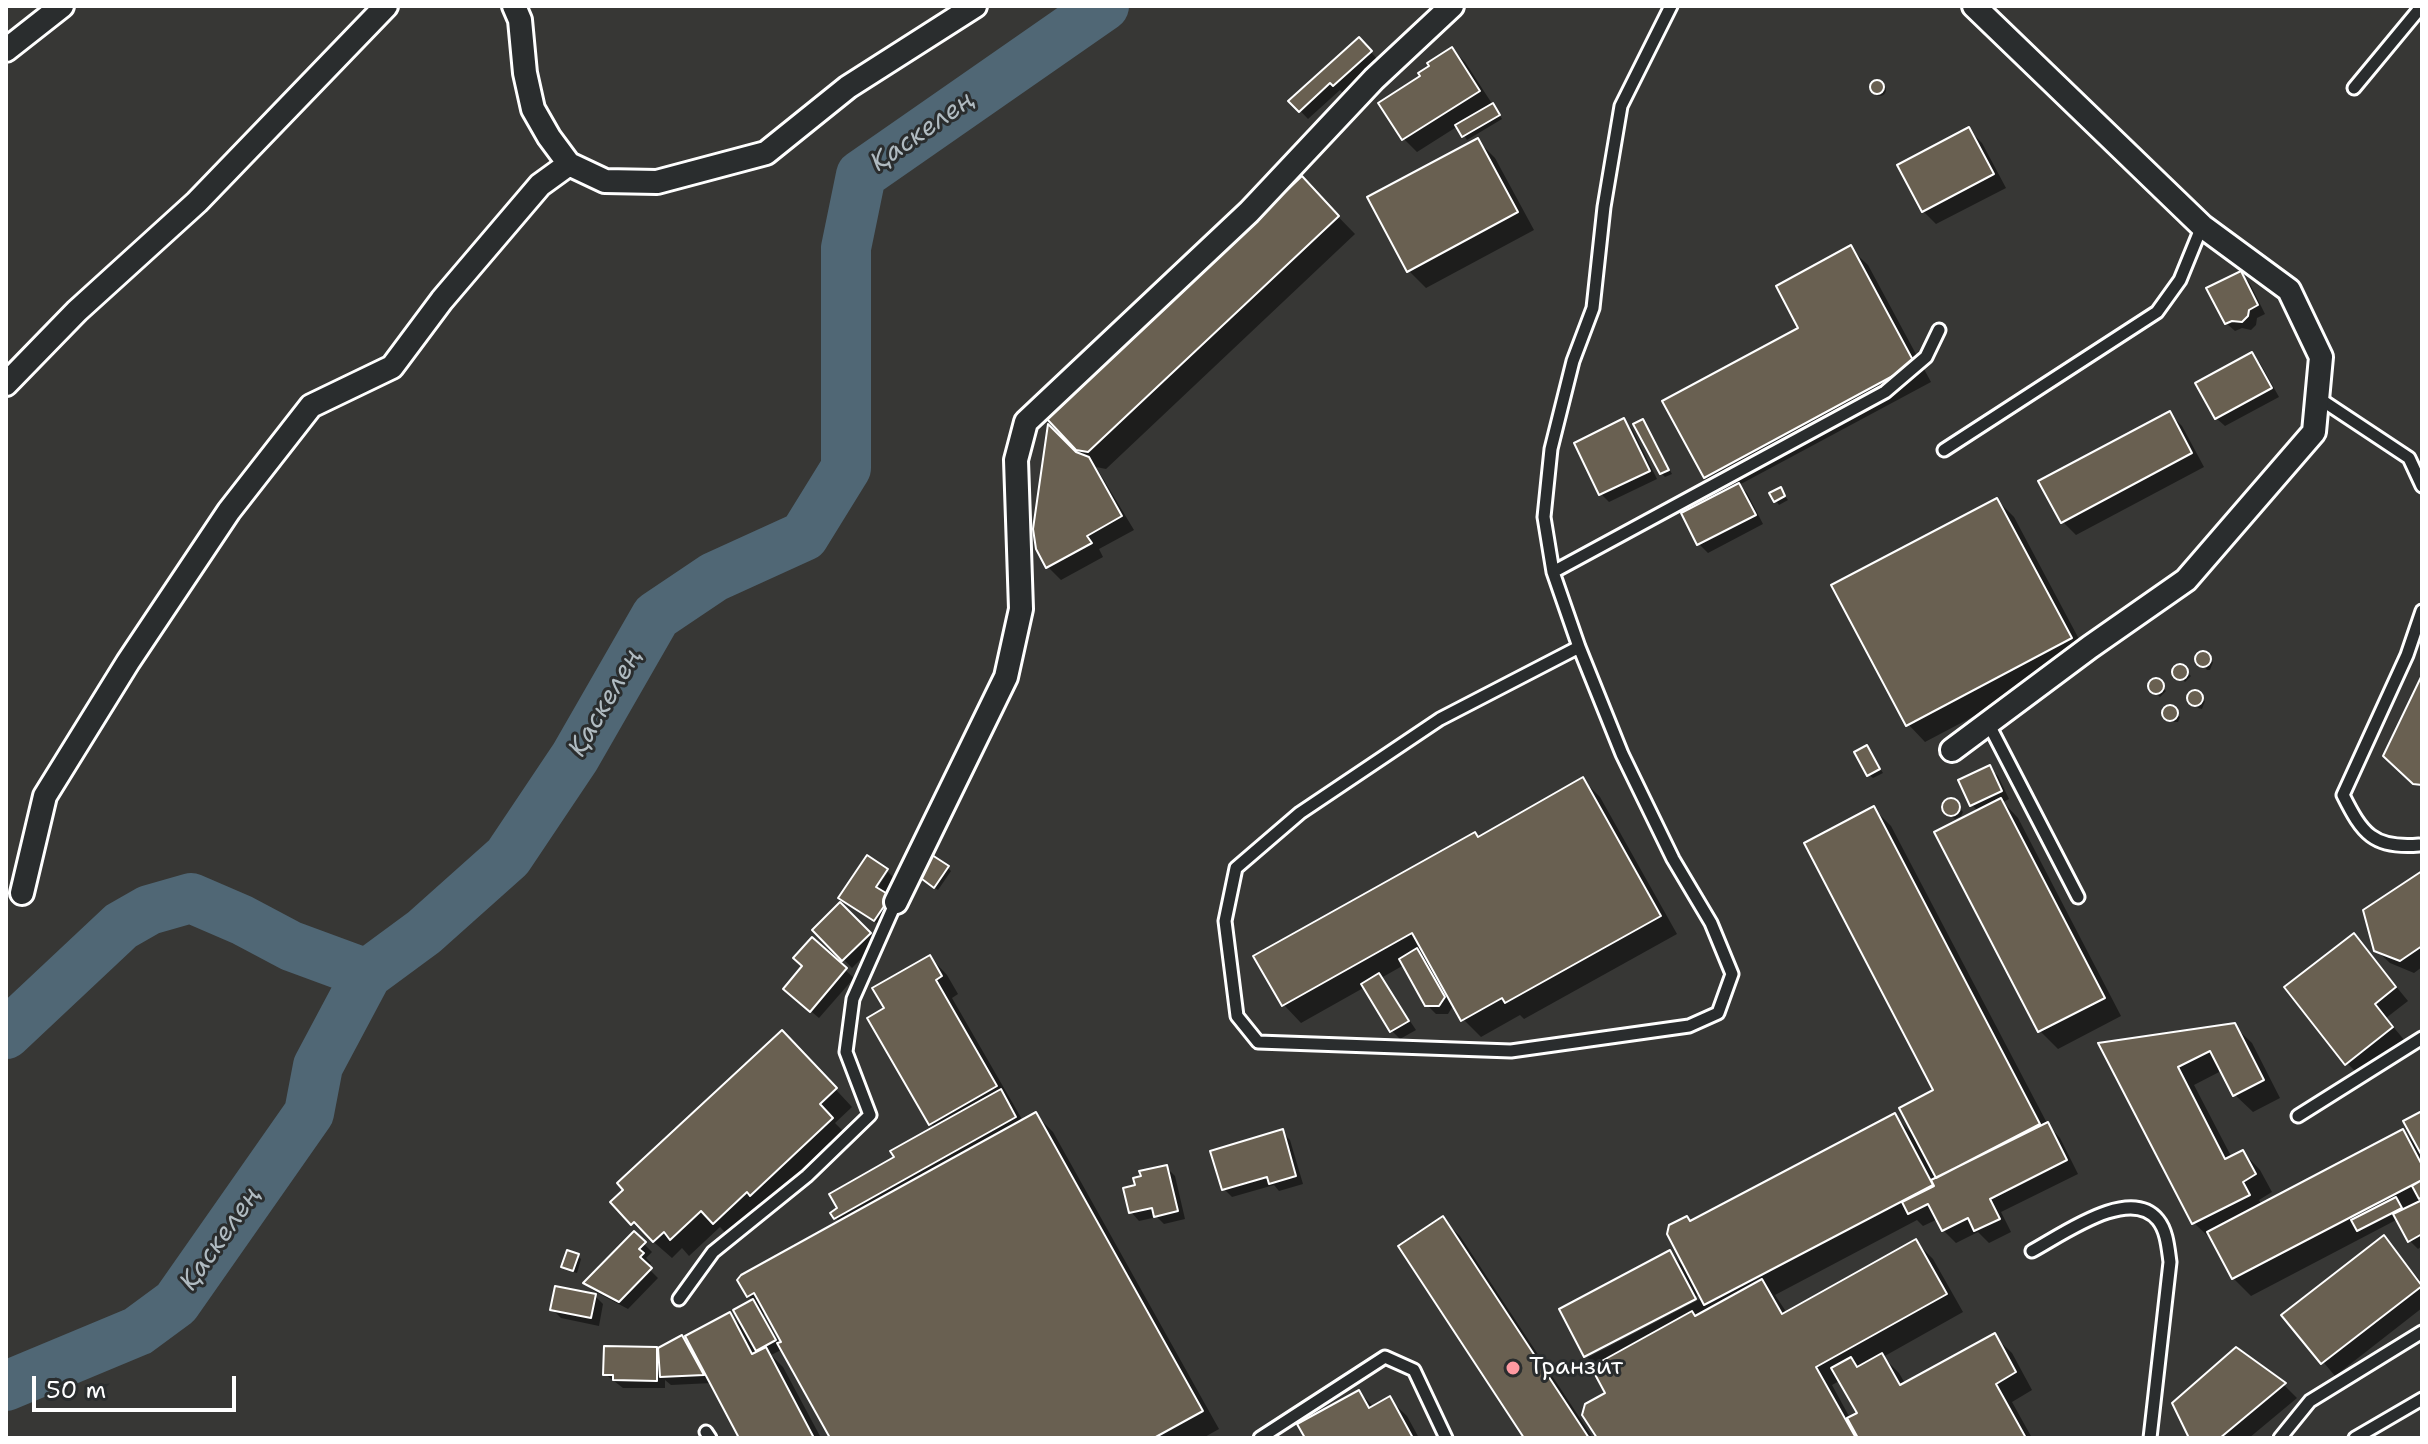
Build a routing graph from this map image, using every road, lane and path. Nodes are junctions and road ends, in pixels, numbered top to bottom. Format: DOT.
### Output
graph roads {
  1 [pos="62,6"];
  2 [pos="386,6"];
  3 [pos="514,6"];
  4 [pos="975,6"];
  5 [pos="1452,6"];
  6 [pos="1671,6"];
  7 [pos="1974,6"];
  8 [pos="2422,6"];
  9 [pos="6,50"];
  10 [pos="2354,88"];
  11 [pos="569,164"];
  12 [pos="2202,226"];
  13 [pos="1939,330"];
  14 [pos="6,384"];
  15 [pos="2317,397"];
  16 [pos="1944,450"];
  17 [pos="2422,486"];
  18 [pos="1553,572"];
  19 [pos="2422,611"];
  20 [pos="1579,647"];
  21 [pos="1988,723"];
  22 [pos="1952,750"];
  23 [pos="2419,845"];
  24 [pos="22,893"];
  25 [pos="2078,897"];
  26 [pos="896,902"];
  27 [pos="2422,1038"];
  28 [pos="2298,1116"];
  29 [pos="2032,1251"];
  30 [pos="679,1299"];
  31 [pos="2422,1332"];
  32 [pos="2422,1399"];
  33 [pos="1260,1438"];
  34 [pos="1446,1438"];
  35 [pos="2150,1438"];
  36 [pos="2280,1438"];
  37 [pos="2355,1438"];
  1 -- 9 [label="street"];
  2 -- 14 [label="street"];
  3 -- 11 [label="street"];
  4 -- 11 [label="street"];
  5 -- 26 [label="street"];
  6 -- 18 [label="lane"];
  7 -- 12 [label="street"];
  8 -- 10 [label="lane"];
  11 -- 24 [label="street"];
  12 -- 15 [label="street"];
  12 -- 16 [label="lane"];
  13 -- 18 [label="lane"];
  15 -- 17 [label="lane"];
  15 -- 21 [label="street"];
  18 -- 20 [label="lane"];
  19 -- 23 [label="lane"];
  20 -- 20 [label="lane"];
  21 -- 22 [label="street"];
  21 -- 25 [label="lane"];
  26 -- 30 [label="lane"];
  27 -- 28 [label="lane"];
  29 -- 35 [label="lane"];
  31 -- 36 [label="lane"];
  32 -- 37 [label="lane"];
  33 -- 34 [label="lane"];
}
